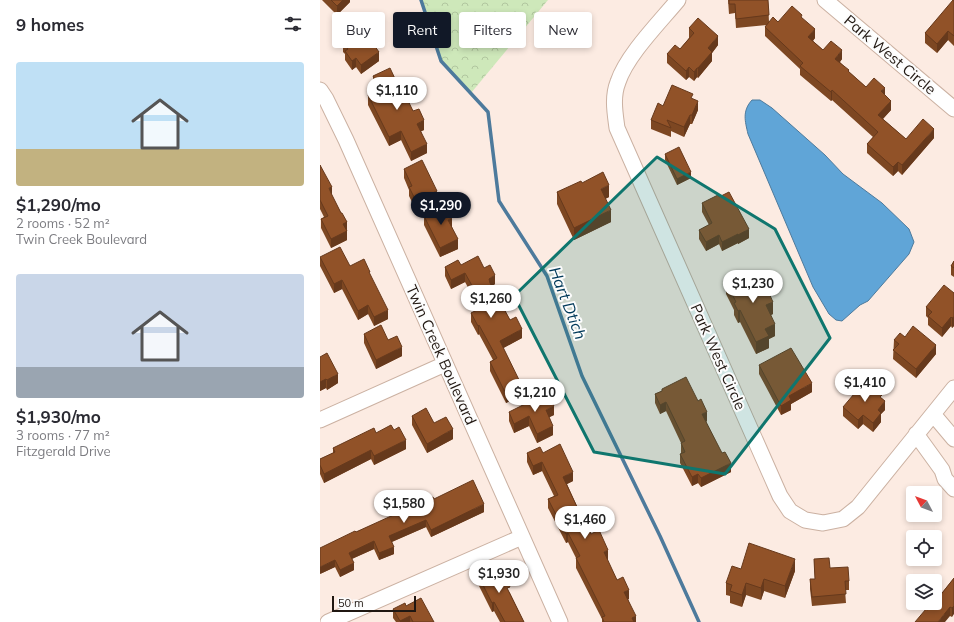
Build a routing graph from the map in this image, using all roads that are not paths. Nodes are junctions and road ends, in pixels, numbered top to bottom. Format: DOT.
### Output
graph roads {
  1 [pos="678,0"];
  2 [pos="826,0"];
  3 [pos="320,90"];
  4 [pos="954,109"];
  5 [pos="445,364"];
  6 [pos="954,388"];
  7 [pos="933,414"];
  8 [pos="320,420"];
  9 [pos="916,434"];
  10 [pos="954,439"];
  11 [pos="948,466"];
  12 [pos="954,489"];
  13 [pos="522,537"];
  14 [pos="355,617"];
  15 [pos="328,622"];
  16 [pos="560,622"];
  1 -- 9 [label="street, Park West Circle"];
  2 -- 4 [label="street, Park West Circle"];
  3 -- 5 [label="street, Twin Creek Boulevard"];
  5 -- 8 [label="street"];
  5 -- 13 [label="street, Twin Creek Boulevard"];
  6 -- 7 [label="street, Park West Circle"];
  7 -- 9 [label="street, Park West Circle"];
  7 -- 10 [label="street"];
  9 -- 11 [label="street"];
  11 -- 12 [label="street"];
  13 -- 14 [label="street"];
  13 -- 16 [label="street, Twin Creek Boulevard"];
  14 -- 15 [label="street"];
}
